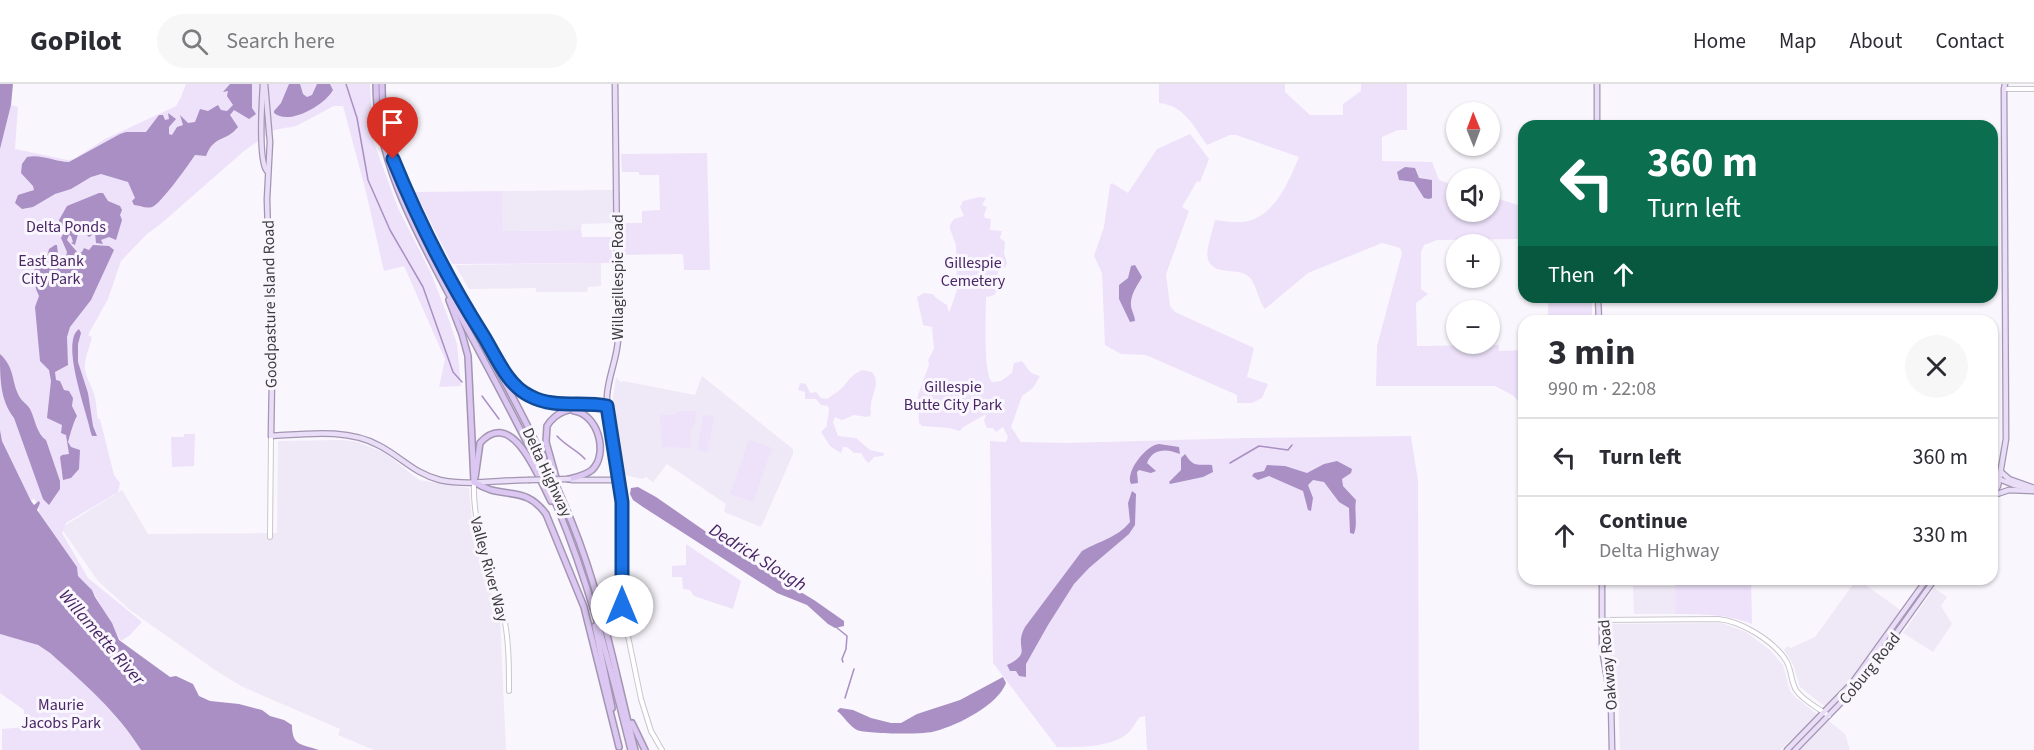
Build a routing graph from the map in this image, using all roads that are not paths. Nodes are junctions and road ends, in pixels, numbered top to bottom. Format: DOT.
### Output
graph roads {
  1 [pos="264,84"];
  2 [pos="376,84"];
  3 [pos="382,84"];
  4 [pos="615,84"];
  5 [pos="1597,84"];
  6 [pos="2004,86"];
  7 [pos="2034,89"];
  8 [pos="1597,120"];
  9 [pos="426,249"];
  10 [pos="466,311"];
  11 [pos="607,406"];
  12 [pos="569,410"];
  13 [pos="271,436"];
  14 [pos="2001,472"];
  15 [pos="569,479"];
  16 [pos="1999,479"];
  17 [pos="618,480"];
  18 [pos="474,482"];
  19 [pos="1998,486"];
  20 [pos="2034,489"];
  21 [pos="1998,494"];
  22 [pos="572,523"];
  23 [pos="270,537"];
  24 [pos="570,543"];
  25 [pos="1602,585"];
  26 [pos="1923,585"];
  27 [pos="1931,585"];
  28 [pos="590,601"];
  29 [pos="1602,620"];
  30 [pos="509,691"];
  31 [pos="625,704"];
  32 [pos="1827,714"];
  33 [pos="619,749"];
  34 [pos="633,750"];
  35 [pos="645,750"];
  36 [pos="662,750"];
  37 [pos="1612,750"];
  38 [pos="1787,750"];
  39 [pos="1795,750"];
  1 -- 13 [label="main road, Goodpasture Island Road"];
  2 -- 9 [label="highway, Delta Highway"];
  3 -- 10 [label="highway, Delta Highway"];
  4 -- 11 [label="main road, Willagillespie Road"];
  5 -- 8 [label="main road"];
  6 -- 7 [label="street"];
  6 -- 14 [label="main road"];
  9 -- 18 [label="highway"];
  9 -- 24 [label="highway, Delta Highway"];
  10 -- 11 [label="highway"];
  10 -- 22 [label="highway, Delta Highway"];
  11 -- 12 [label="highway"];
  11 -- 17 [label="main road, Willagillespie Road"];
  12 -- 15 [label="highway"];
  12 -- 22 [label="highway"];
  13 -- 18 [label="main road"];
  13 -- 23 [label="street"];
  14 -- 16 [label="main road"];
  14 -- 20 [label="main road"];
  15 -- 17 [label="main road"];
  15 -- 18 [label="main road, bridge"];
  16 -- 19 [label="main road"];
  16 -- 20 [label="main road"];
  17 -- 36 [label="street, Willagillespie Road"];
  18 -- 24 [label="highway"];
  18 -- 30 [label="street, Valley River Way"];
  18 -- 33 [label="highway"];
  20 -- 21 [label="main road"];
  22 -- 31 [label="highway, Delta Highway"];
  24 -- 28 [label="highway, Delta Highway"];
  25 -- 29 [label="main road, Oakway Road"];
  26 -- 32 [label="main road, Coburg Road"];
  27 -- 32 [label="main road, Coburg Road"];
  28 -- 33 [label="highway"];
  28 -- 34 [label="highway"];
  29 -- 32 [label="street"];
  29 -- 37 [label="main road, Oakway Road"];
  31 -- 34 [label="highway"];
  31 -- 35 [label="highway"];
  32 -- 38 [label="main road, Coburg Road"];
  32 -- 39 [label="main road, Coburg Road"];
}
